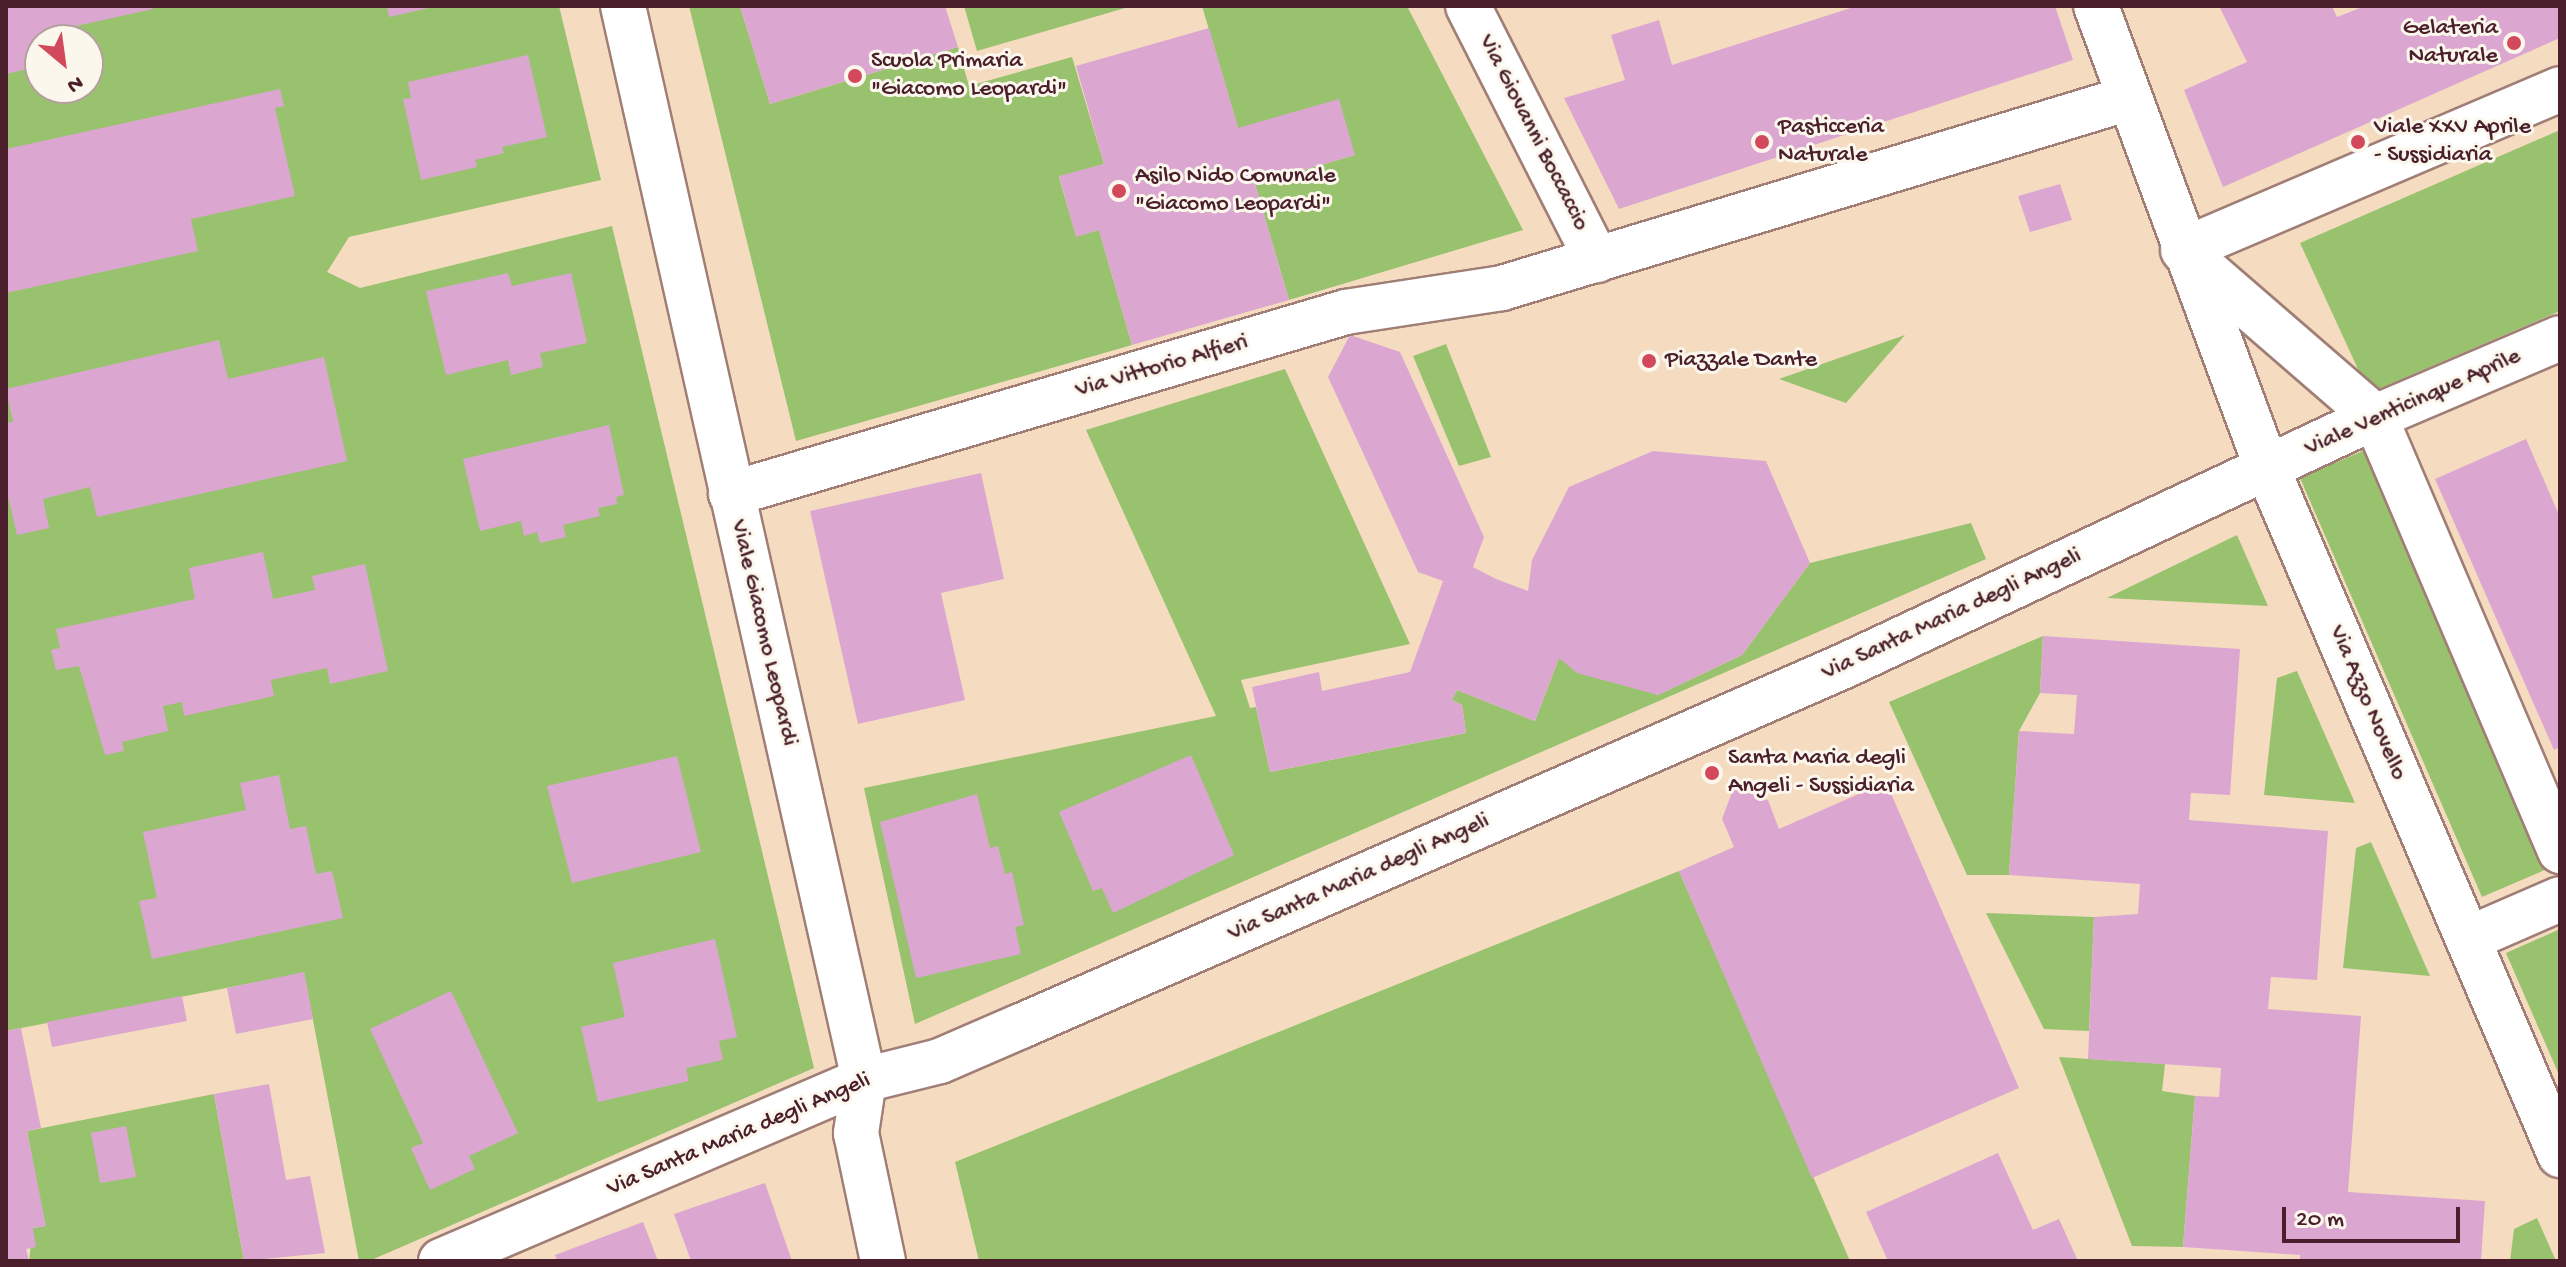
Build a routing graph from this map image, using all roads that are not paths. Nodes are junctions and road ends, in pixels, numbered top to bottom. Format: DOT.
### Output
graph roads {
  1 [pos="623,6"];
  2 [pos="1468,6"];
  3 [pos="2096,6"];
  4 [pos="2560,89"];
  5 [pos="2126,99"];
  6 [pos="2183,250"];
  7 [pos="1597,260"];
  8 [pos="2560,338"];
  9 [pos="2375,417"];
  10 [pos="2267,468"];
  11 [pos="731,494"];
  12 [pos="2560,851"];
  13 [pos="2560,899"];
  14 [pos="2468,939"];
  15 [pos="864,1080"];
  16 [pos="2560,1155"];
  17 [pos="441,1261"];
  18 [pos="883,1261"];
  1 -- 11 [label="street, Viale Giacomo Leopardi"];
  2 -- 7 [label="street, Via Giovanni Boccaccio"];
  3 -- 5 [label="street, Via Azzo Novello"];
  4 -- 6 [label="street"];
  5 -- 6 [label="street, Via Azzo Novello"];
  5 -- 7 [label="street, Via Vittorio Alfieri"];
  6 -- 9 [label="street"];
  6 -- 10 [label="street, Via Azzo Novello"];
  7 -- 11 [label="street, Via Vittorio Alfieri"];
  8 -- 9 [label="street, Viale Venticinque Aprile"];
  9 -- 10 [label="street, Viale Venticinque Aprile"];
  9 -- 12 [label="street"];
  10 -- 14 [label="street, Via Azzo Novello"];
  10 -- 15 [label="street, Via Santa Maria degli Angeli"];
  11 -- 15 [label="street, Viale Giacomo Leopardi"];
  13 -- 14 [label="street"];
  14 -- 16 [label="street, Via Azzo Novello"];
  15 -- 17 [label="street, Via Santa Maria degli Angeli"];
  15 -- 18 [label="street, Viale Giacomo Leopardi"];
}
